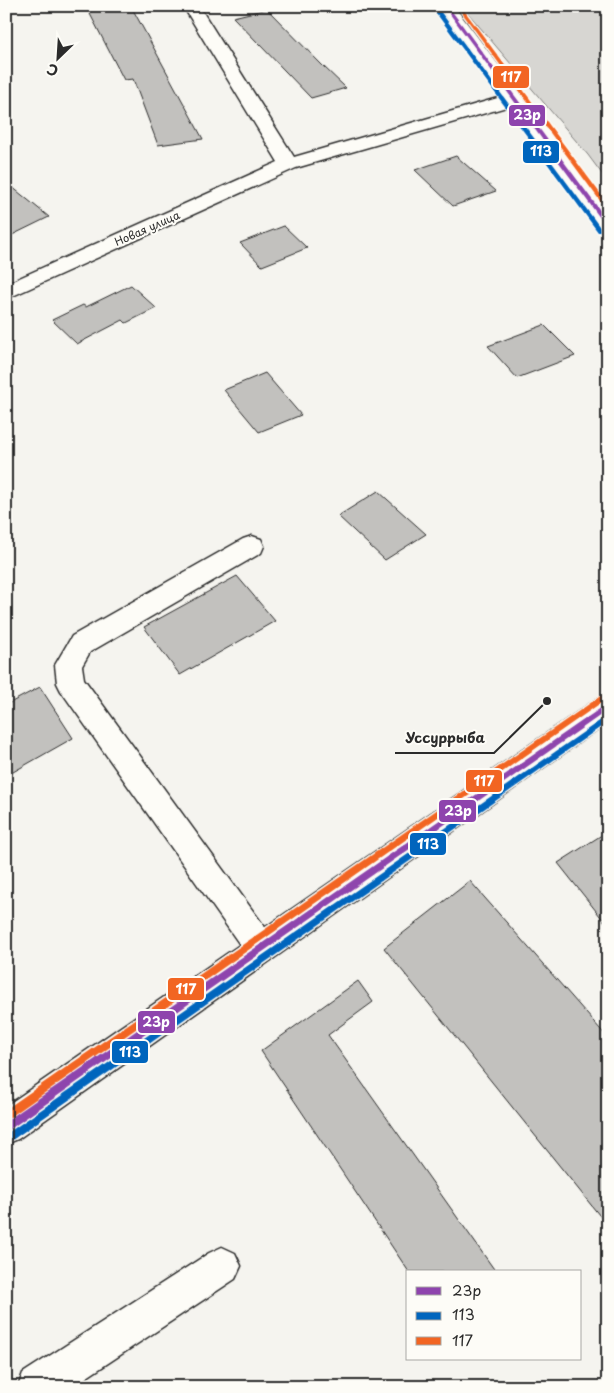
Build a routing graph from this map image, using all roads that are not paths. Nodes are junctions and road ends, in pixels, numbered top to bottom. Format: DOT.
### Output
graph roads {
  1 [pos="191,6"];
  2 [pos="446,6"];
  3 [pos="514,99"];
  4 [pos="288,164"];
  5 [pos="608,225"];
  6 [pos="6,292"];
  7 [pos="252,546"];
  8 [pos="608,706"];
  9 [pos="261,948"];
  10 [pos="6,1127"];
  11 [pos="222,1266"];
  12 [pos="37,1387"];
  1 -- 4 [label="main road"];
  2 -- 3 [label="main road"];
  3 -- 4 [label="main road, Новая улица"];
  3 -- 5 [label="main road"];
  4 -- 6 [label="main road, Новая улица"];
  7 -- 9 [label="main road"];
  8 -- 9 [label="main road"];
  9 -- 10 [label="main road"];
  11 -- 12 [label="main road"];
}
